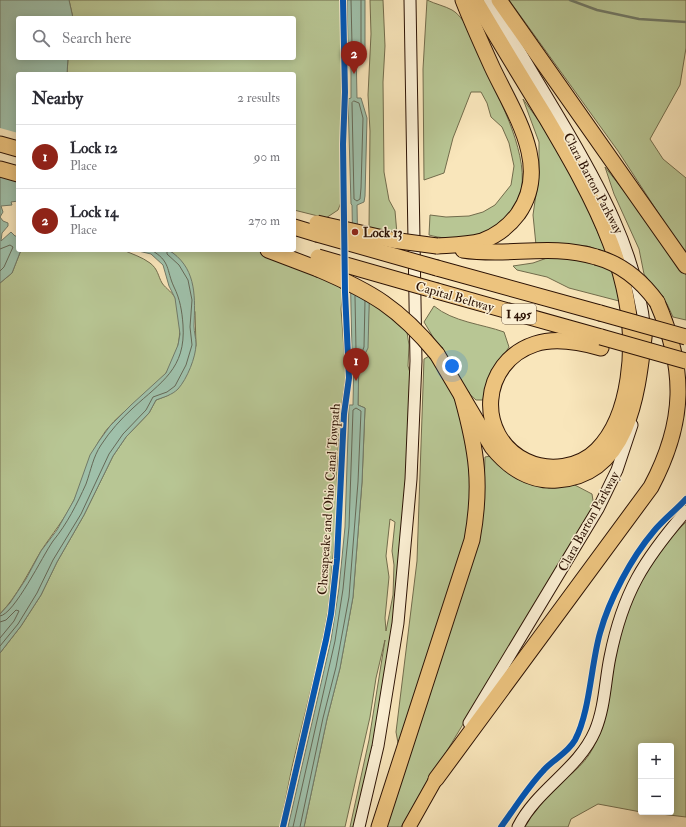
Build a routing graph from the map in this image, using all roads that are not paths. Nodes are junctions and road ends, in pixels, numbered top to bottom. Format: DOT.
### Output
graph roads {
  1 [pos="410,0"];
  2 [pos="463,0"];
  3 [pos="475,0"];
  4 [pos="489,0"];
  5 [pos="499,0"];
  6 [pos="0,144"];
  7 [pos="16,148"];
  8 [pos="0,169"];
  9 [pos="16,173"];
  10 [pos="296,219"];
  11 [pos="296,227"];
  12 [pos="317,228"];
  13 [pos="437,246"];
  14 [pos="276,252"];
  15 [pos="296,252"];
  16 [pos="318,263"];
  17 [pos="686,266"];
  18 [pos="645,329"];
  19 [pos="686,337"];
  20 [pos="601,342"];
  21 [pos="686,361"];
  22 [pos="686,366"];
  23 [pos="462,397"];
  24 [pos="686,511"];
  25 [pos="436,779"];
  26 [pos="359,827"];
  27 [pos="379,827"];
  28 [pos="409,827"];
  29 [pos="518,827"];
  1 -- 26 [label="main road"];
  2 -- 13 [label="highway"];
  3 -- 20 [label="highway"];
  4 -- 18 [label="main road, Clara Barton Parkway"];
  5 -- 17 [label="highway"];
  6 -- 7 [label="highway"];
  8 -- 9 [label="highway"];
  10 -- 12 [label="highway"];
  11 -- 12 [label="highway, Capital Beltway / I 495"];
  12 -- 13 [label="highway, bridge"];
  12 -- 19 [label="highway, Capital Beltway / I 495, bridge"];
  13 -- 25 [label="highway, bridge"];
  14 -- 16 [label="highway"];
  15 -- 16 [label="highway, Capital Beltway / I 495"];
  16 -- 20 [label="highway, Capital Beltway / I 495, bridge"];
  16 -- 23 [label="highway, bridge"];
  18 -- 23 [label="highway"];
  18 -- 25 [label="main road, Clara Barton Parkway"];
  20 -- 21 [label="highway, Capital Beltway / I 495, bridge"];
  20 -- 22 [label="highway"];
  23 -- 27 [label="highway"];
  24 -- 29 [label="main road"];
  25 -- 28 [label="main road, Clara Barton Parkway"];
}
